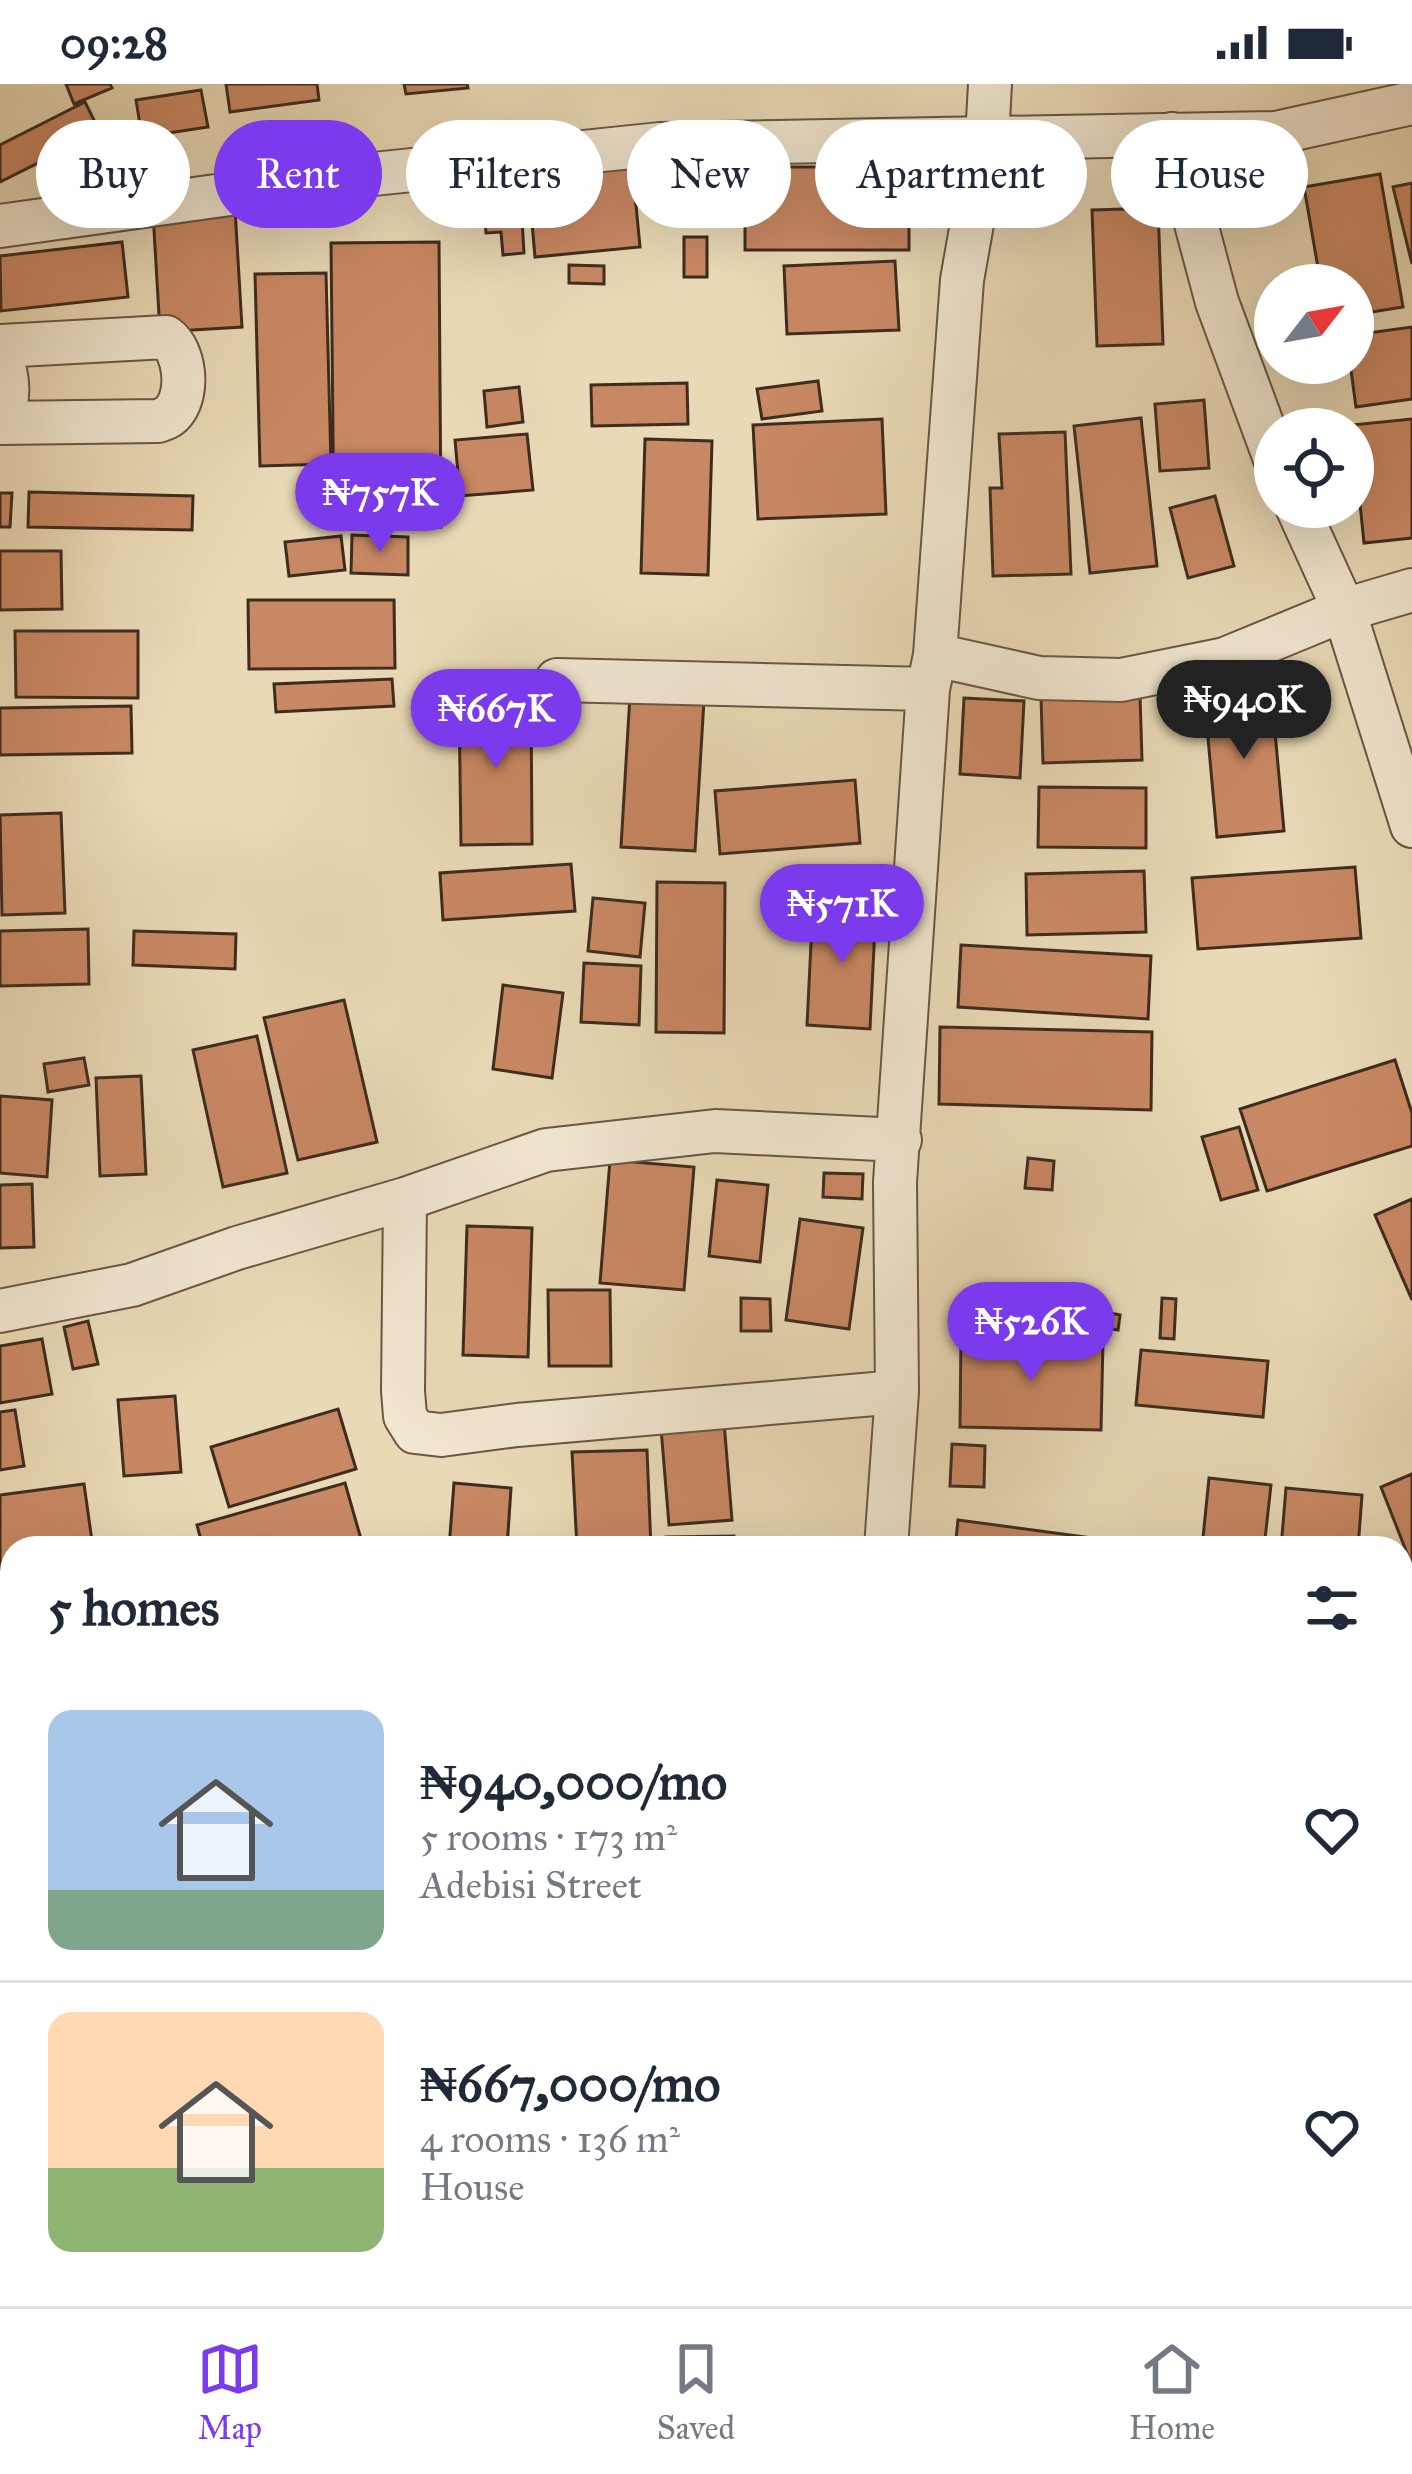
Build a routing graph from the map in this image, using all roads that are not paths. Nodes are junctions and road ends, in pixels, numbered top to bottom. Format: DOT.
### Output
graph roads {
  1 [pos="990,84"];
  2 [pos="1412,104"];
  3 [pos="988,120"];
  4 [pos="1308,126"];
  5 [pos="815,142"];
  6 [pos="0,226"];
  7 [pos="971,228"];
  8 [pos="1197,228"];
  9 [pos="0,346"];
  10 [pos="0,356"];
  11 [pos="1256,408"];
  12 [pos="0,423"];
  13 [pos="1306,528"];
  14 [pos="1412,590"];
  15 [pos="1343,610"];
  16 [pos="932,672"];
  17 [pos="557,680"];
  18 [pos="1412,826"];
  19 [pos="900,1140"];
  20 [pos="405,1198"];
  21 [pos="0,1310"];
  22 [pos="897,1392"];
  23 [pos="887,1536"];
  1 -- 3 [label="street"];
  2 -- 4 [label="street"];
  5 -- 6 [label="street"];
  7 -- 16 [label="street"];
  8 -- 11 [label="street"];
  9 -- 12 [label="street"];
  10 -- 12 [label="street"];
  13 -- 15 [label="street"];
  14 -- 15 [label="street"];
  15 -- 16 [label="street"];
  15 -- 18 [label="street"];
  16 -- 17 [label="street"];
  16 -- 19 [label="street"];
  19 -- 20 [label="street"];
  19 -- 22 [label="street"];
  20 -- 21 [label="street"];
  20 -- 22 [label="street"];
  22 -- 23 [label="street"];
}
